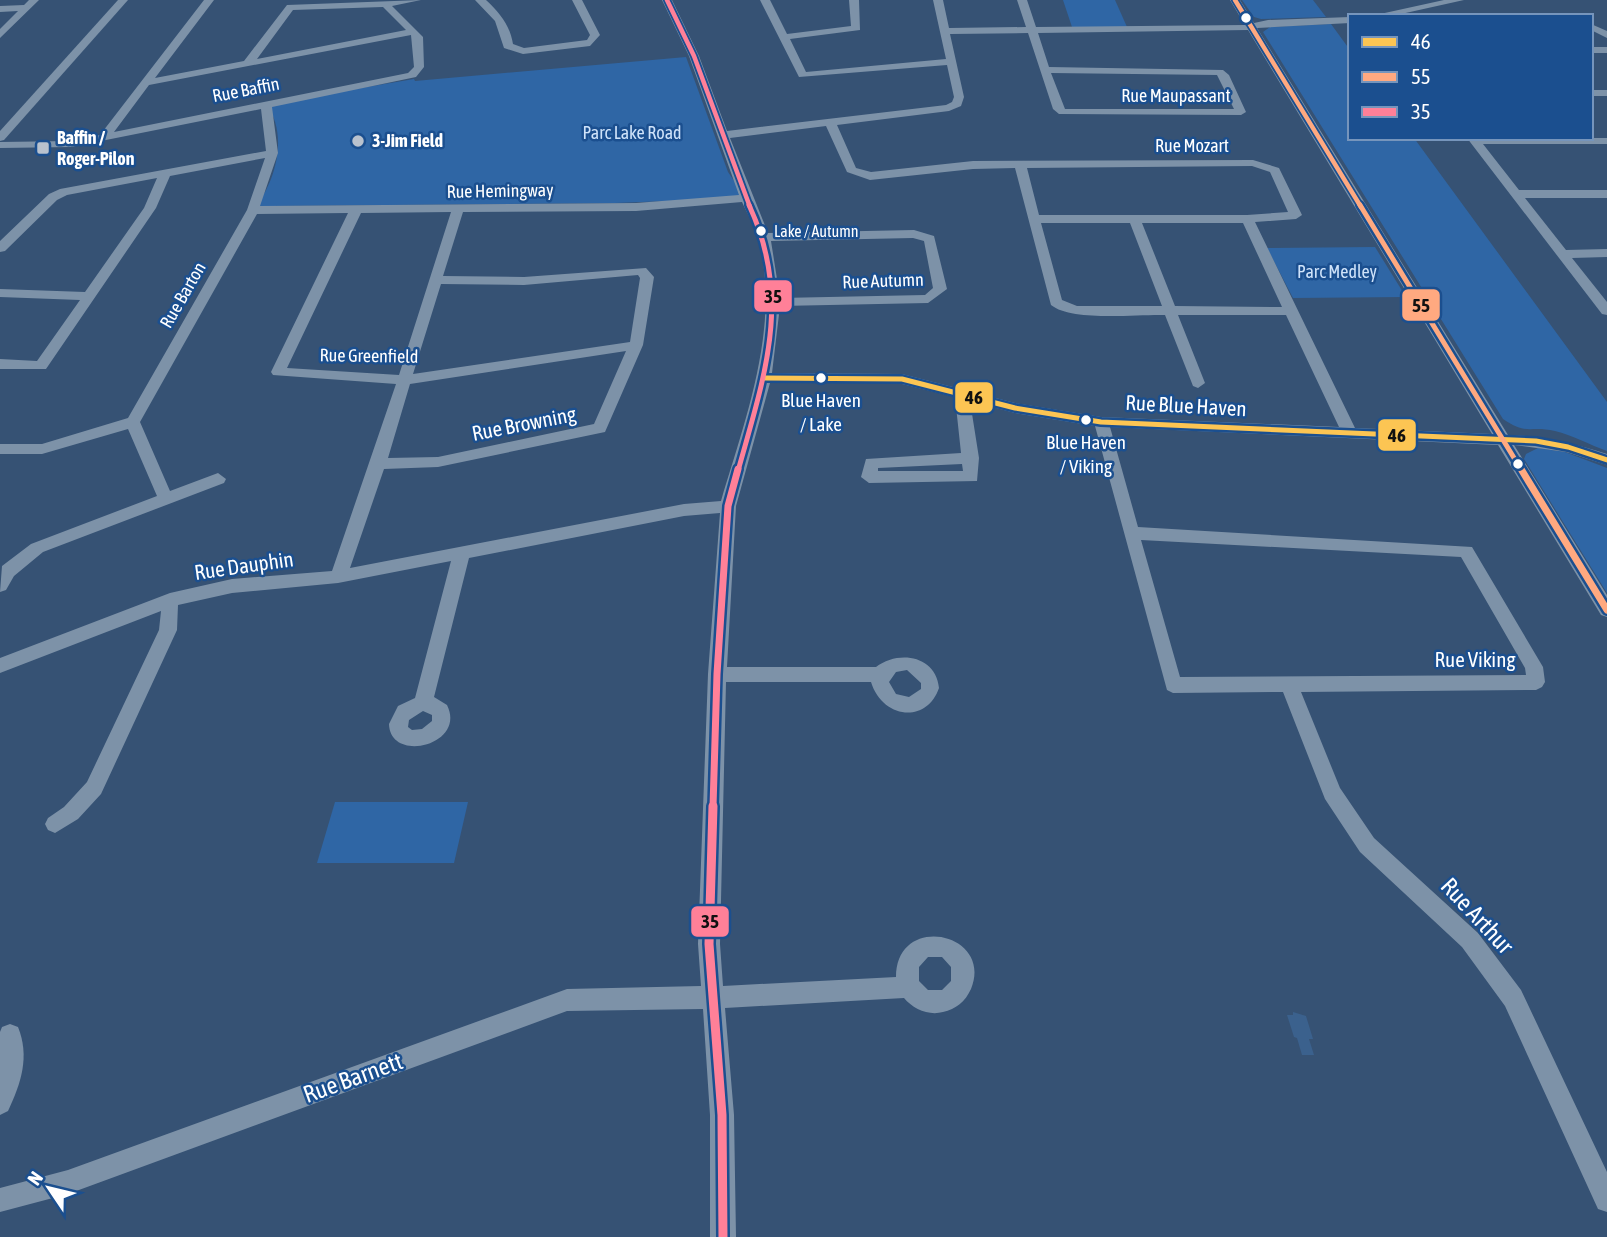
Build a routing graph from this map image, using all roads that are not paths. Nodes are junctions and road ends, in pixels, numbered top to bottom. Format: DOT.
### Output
graph roads {
  1 [pos="123,0"];
  2 [pos="209,0"];
  3 [pos="415,0"];
  4 [pos="480,0"];
  5 [pos="578,0"];
  6 [pos="667,0"];
  7 [pos="765,0"];
  8 [pos="854,0"];
  9 [pos="938,0"];
  10 [pos="1022,0"];
  11 [pos="1235,0"];
  12 [pos="1410,0"];
  13 [pos="1459,0"];
  14 [pos="30,4"];
  15 [pos="385,5"];
  16 [pos="1421,7"];
  17 [pos="0,9"];
  18 [pos="1386,14"];
  19 [pos="1348,20"];
  20 [pos="1251,26"];
  21 [pos="1593,27"];
  22 [pos="945,31"];
  23 [pos="1032,31"];
  24 [pos="413,32"];
  25 [pos="0,35"];
  26 [pos="1607,35"];
  27 [pos="785,37"];
  28 [pos="951,61"];
  29 [pos="248,64"];
  30 [pos="1046,71"];
  31 [pos="145,83"];
  32 [pos="266,104"];
  33 [pos="830,122"];
  34 [pos="723,135"];
  35 [pos="105,136"];
  36 [pos="0,138"];
  37 [pos="1473,140"];
  38 [pos="1607,141"];
  39 [pos="0,145"];
  40 [pos="272,153"];
  41 [pos="1020,165"];
  42 [pos="164,174"];
  43 [pos="1516,194"];
  44 [pos="1607,194"];
  45 [pos="746,198"];
  46 [pos="458,209"];
  47 [pos="253,210"];
  48 [pos="356,210"];
  49 [pos="1034,219"];
  50 [pos="1247,219"];
  51 [pos="1135,220"];
  52 [pos="764,237"];
  53 [pos="0,248"];
  54 [pos="1607,253"];
  55 [pos="1563,254"];
  56 [pos="437,280"];
  57 [pos="0,293"];
  58 [pos="90,296"];
  59 [pos="774,302"];
  60 [pos="1171,311"];
  61 [pos="1291,311"];
  62 [pos="1607,311"];
  63 [pos="636,345"];
  64 [pos="0,364"];
  65 [pos="764,378"];
  66 [pos="405,380"];
  67 [pos="1198,383"];
  68 [pos="962,394"];
  69 [pos="133,422"];
  70 [pos="1101,422"];
  71 [pos="1350,434"];
  72 [pos="1504,440"];
  73 [pos="0,449"];
  74 [pos="971,458"];
  75 [pos="1607,460"];
  76 [pos="377,464"];
  77 [pos="218,479"];
  78 [pos="166,499"];
  79 [pos="728,506"];
  80 [pos="1133,533"];
  81 [pos="462,553"];
  82 [pos="338,578"];
  83 [pos="0,585"];
  84 [pos="170,600"];
  85 [pos="1607,610"];
  86 [pos="0,666"];
  87 [pos="717,674"];
  88 [pos="881,675"];
  89 [pos="1289,684"];
  90 [pos="423,703"];
  91 [pos="55,824"];
  92 [pos="910,986"];
  93 [pos="712,996"];
  94 [pos="10,1035"];
  95 [pos="0,1103"];
  96 [pos="0,1200"];
  97 [pos="1607,1200"];
  98 [pos="723,1237"];
  1 -- 36 [label="street"];
  2 -- 31 [label="street"];
  3 -- 15 [label="street"];
  4 -- 5 [label="street"];
  6 -- 34 [label="street"];
  7 -- 27 [label="street"];
  8 -- 27 [label="street"];
  9 -- 22 [label="street"];
  10 -- 23 [label="street, Rue Maupassant"];
  11 -- 20 [label="street"];
  12 -- 16 [label="street"];
  13 -- 16 [label="street"];
  14 -- 17 [label="street"];
  14 -- 25 [label="street"];
  15 -- 24 [label="street"];
  15 -- 29 [label="street"];
  16 -- 18 [label="street"];
  19 -- 20 [label="street"];
  20 -- 23 [label="street"];
  20 -- 72 [label="street"];
  21 -- 26 [label="street"];
  22 -- 23 [label="street"];
  22 -- 28 [label="street"];
  23 -- 30 [label="street, Rue Maupassant"];
  24 -- 29 [label="street"];
  24 -- 32 [label="street, Rue Baffin"];
  27 -- 28 [label="street"];
  28 -- 33 [label="street"];
  29 -- 31 [label="street"];
  30 -- 30 [label="street, Rue Maupassant"];
  31 -- 35 [label="street"];
  32 -- 35 [label="street, Rue Baffin"];
  32 -- 40 [label="street, Rue Barton"];
  33 -- 34 [label="street"];
  33 -- 41 [label="street, Rue Mozart"];
  34 -- 45 [label="street"];
  35 -- 39 [label="street, Rue Baffin"];
  37 -- 38 [label="street"];
  37 -- 43 [label="street"];
  40 -- 42 [label="street"];
  40 -- 47 [label="street, Rue Barton"];
  41 -- 49 [label="street"];
  41 -- 50 [label="street, Rue Mozart"];
  42 -- 53 [label="street"];
  42 -- 58 [label="street"];
  43 -- 44 [label="street"];
  43 -- 55 [label="street"];
  45 -- 46 [label="street, Rue Hemingway"];
  45 -- 52 [label="street"];
  46 -- 48 [label="street, Rue Hemingway"];
  46 -- 56 [label="street"];
  47 -- 48 [label="street, Rue Hemingway"];
  47 -- 69 [label="street, Rue Barton"];
  48 -- 66 [label="street, Rue Greenfield"];
  49 -- 51 [label="street, Rue Mozart"];
  49 -- 60 [label="street"];
  50 -- 51 [label="street, Rue Mozart"];
  50 -- 61 [label="street"];
  51 -- 60 [label="street"];
  52 -- 59 [label="street"];
  52 -- 59 [label="street, Rue Autumn"];
  54 -- 55 [label="street"];
  55 -- 62 [label="street"];
  56 -- 63 [label="street, Rue Browning"];
  56 -- 66 [label="street"];
  57 -- 58 [label="street"];
  58 -- 64 [label="street"];
  59 -- 65 [label="street"];
  60 -- 61 [label="street"];
  60 -- 67 [label="street"];
  61 -- 71 [label="street"];
  63 -- 66 [label="street, Rue Greenfield"];
  63 -- 76 [label="street, Rue Browning"];
  65 -- 68 [label="street, Rue Blue Haven"];
  65 -- 79 [label="street"];
  66 -- 76 [label="street"];
  68 -- 70 [label="street, Rue Blue Haven"];
  68 -- 74 [label="street"];
  69 -- 73 [label="street"];
  69 -- 78 [label="street"];
  70 -- 71 [label="street, Rue Blue Haven"];
  70 -- 80 [label="street, Rue Viking"];
  71 -- 72 [label="street, Rue Blue Haven"];
  72 -- 75 [label="street, Rue Blue Haven"];
  72 -- 85 [label="street"];
  74 -- 74 [label="street"];
  76 -- 82 [label="street"];
  77 -- 78 [label="street"];
  78 -- 83 [label="street"];
  79 -- 81 [label="street, Rue Dauphin"];
  79 -- 87 [label="street"];
  80 -- 89 [label="street, Rue Viking"];
  80 -- 89 [label="street, Rue Viking"];
  81 -- 82 [label="street, Rue Dauphin"];
  81 -- 90 [label="street"];
  82 -- 84 [label="street, Rue Dauphin"];
  84 -- 86 [label="street, Rue Dauphin"];
  84 -- 91 [label="street"];
  87 -- 88 [label="street"];
  87 -- 93 [label="street"];
  89 -- 97 [label="street, Rue Arthur"];
  92 -- 93 [label="street, Rue Barnett"];
  93 -- 96 [label="street, Rue Barnett"];
  93 -- 98 [label="street"];
  94 -- 95 [label="street"];
}
